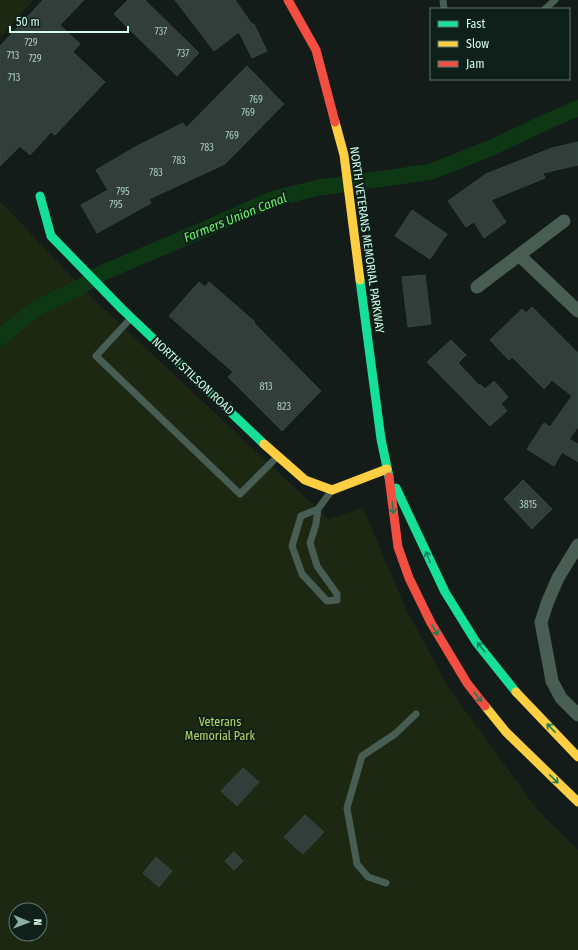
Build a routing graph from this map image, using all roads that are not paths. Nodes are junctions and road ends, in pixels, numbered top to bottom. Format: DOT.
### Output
graph roads {
  1 [pos="288,0"];
  2 [pos="555,0"];
  3 [pos="546,8"];
  4 [pos="40,196"];
  5 [pos="564,221"];
  6 [pos="519,255"];
  7 [pos="477,287"];
  8 [pos="578,311"];
  9 [pos="131,318"];
  10 [pos="278,456"];
  11 [pos="387,469"];
  12 [pos="332,490"];
  13 [pos="318,509"];
  14 [pos="578,545"];
  15 [pos="416,714"];
  16 [pos="578,715"];
  17 [pos="578,757"];
  18 [pos="578,802"];
  19 [pos="386,883"];
  1 -- 11 [label="main road, NORTH VETERANS MEMORIAL PARKWAY"];
  2 -- 3 [label="lane"];
  4 -- 9 [label="main road, NORTH STILSON ROAD"];
  5 -- 6 [label="street"];
  6 -- 7 [label="street"];
  6 -- 8 [label="street"];
  9 -- 10 [label="main road, NORTH STILSON ROAD"];
  9 -- 10 [label="lane"];
  10 -- 12 [label="main road, NORTH STILSON ROAD"];
  11 -- 12 [label="main road"];
  17 -- 11 [label="main road, NORTH VETERANS MEMORIAL PARKWAY, one-way"];
  11 -- 18 [label="main road, NORTH VETERANS MEMORIAL PARKWAY, one-way"];
  12 -- 13 [label="lane"];
  13 -- 13 [label="lane"];
  14 -- 16 [label="street"];
  15 -- 19 [label="lane"];
}
